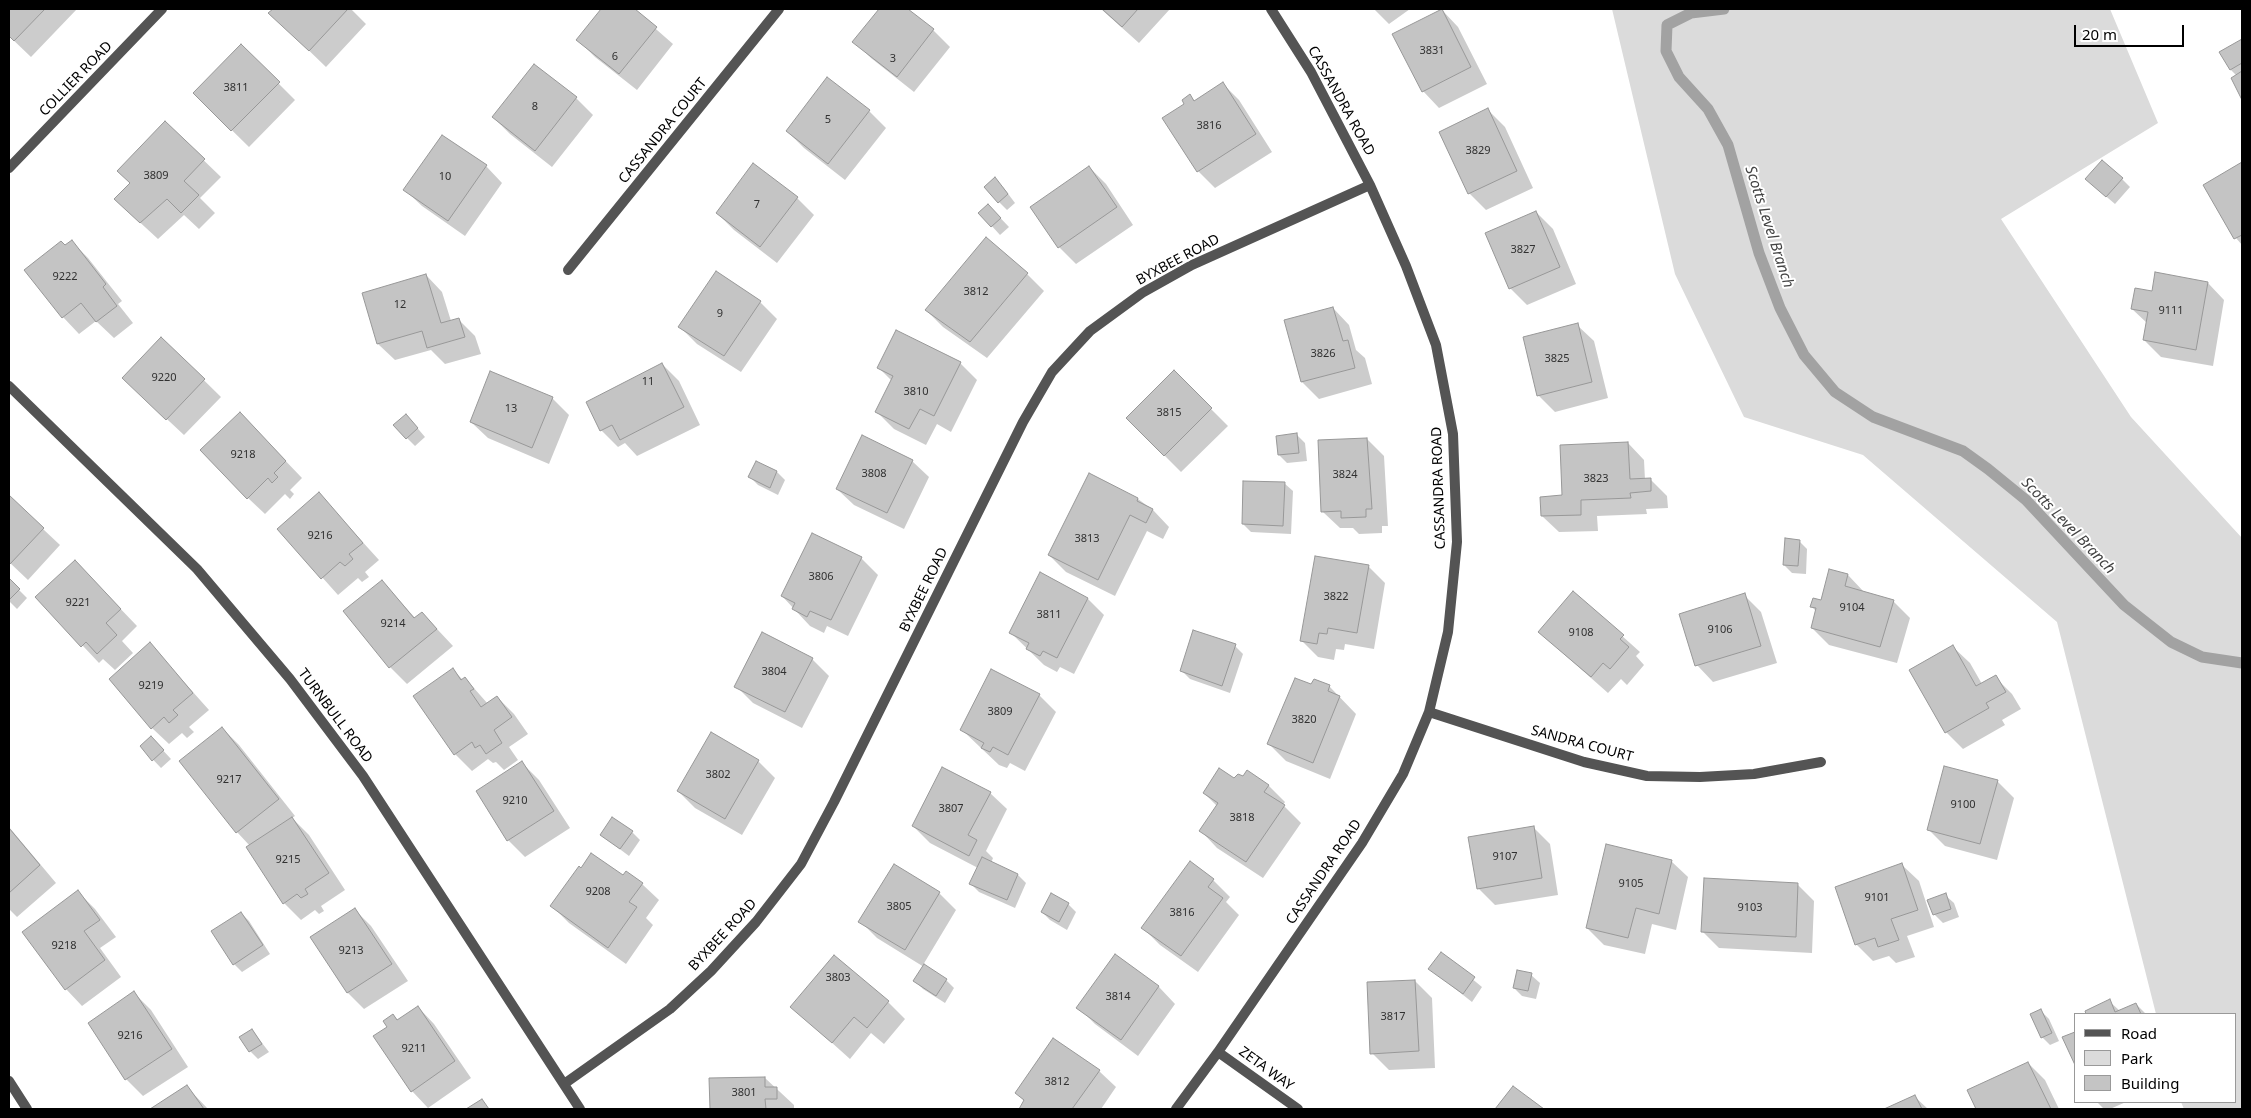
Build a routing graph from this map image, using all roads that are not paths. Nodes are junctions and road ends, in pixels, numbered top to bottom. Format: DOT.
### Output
graph roads {
  1 [pos="162,9"];
  2 [pos="779,9"];
  3 [pos="1271,9"];
  4 [pos="9,168"];
  5 [pos="1370,185"];
  6 [pos="568,270"];
  7 [pos="9,386"];
  8 [pos="1429,712"];
  9 [pos="1821,762"];
  10 [pos="1218,1052"];
  11 [pos="9,1081"];
  12 [pos="564,1084"];
  13 [pos="27,1109"];
  14 [pos="580,1109"];
  15 [pos="1176,1109"];
  16 [pos="1298,1109"];
  1 -- 4 [label="street, COLLIER ROAD"];
  2 -- 6 [label="street, CASSANDRA COURT"];
  3 -- 5 [label="street, CASSANDRA ROAD"];
  5 -- 8 [label="street, CASSANDRA ROAD"];
  5 -- 12 [label="street, BYXBEE ROAD"];
  7 -- 12 [label="street, TURNBULL ROAD"];
  8 -- 9 [label="street, SANDRA COURT"];
  8 -- 10 [label="street, CASSANDRA ROAD"];
  10 -- 15 [label="street, CASSANDRA ROAD"];
  10 -- 16 [label="street, ZETA WAY"];
  11 -- 13 [label="street"];
  12 -- 14 [label="street, TURNBULL ROAD"];
}
